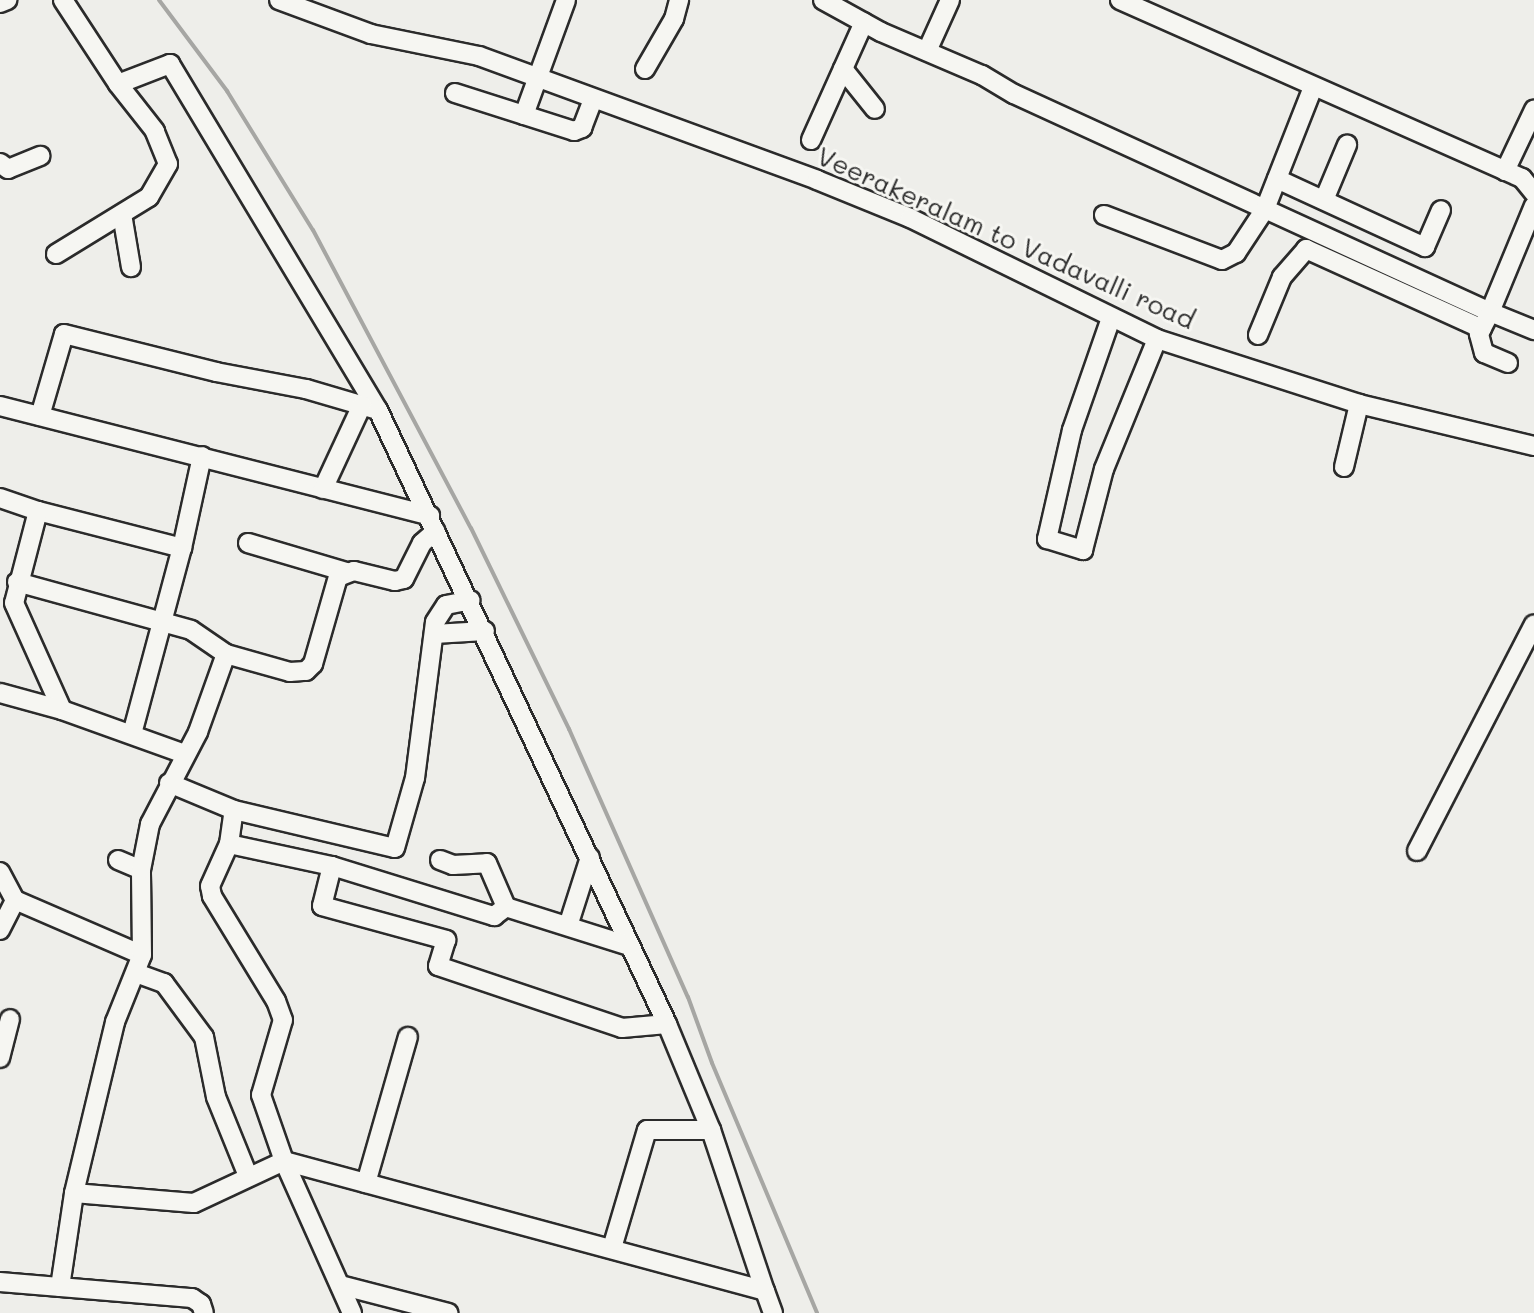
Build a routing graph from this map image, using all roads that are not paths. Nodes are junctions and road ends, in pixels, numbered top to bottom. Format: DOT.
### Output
graph roads {
  1 [pos="7,0"];
  2 [pos="63,0"];
  3 [pos="279,0"];
  4 [pos="566,0"];
  5 [pos="679,0"];
  6 [pos="823,0"];
  7 [pos="950,0"];
  8 [pos="1120,0"];
  9 [pos="0,3"];
  10 [pos="864,22"];
  11 [pos="927,51"];
  12 [pos="645,69"];
  13 [pos="843,69"];
  14 [pos="539,78"];
  15 [pos="118,84"];
  16 [pos="1313,87"];
  17 [pos="455,93"];
  18 [pos="593,99"];
  19 [pos="875,109"];
  20 [pos="1534,110"];
  21 [pos="524,115"];
  22 [pos="811,140"];
  23 [pos="1347,145"];
  24 [pos="40,156"];
  25 [pos="0,163"];
  26 [pos="1505,171"];
  27 [pos="1277,179"];
  28 [pos="1534,193"];
  29 [pos="1324,200"];
  30 [pos="1534,206"];
  31 [pos="1265,209"];
  32 [pos="1441,210"];
  33 [pos="122,214"];
  34 [pos="1104,215"];
  35 [pos="56,254"];
  36 [pos="131,267"];
  37 [pos="1111,318"];
  38 [pos="1486,320"];
  39 [pos="1534,330"];
  40 [pos="1258,335"];
  41 [pos="1157,339"];
  42 [pos="1508,363"];
  43 [pos="1359,404"];
  44 [pos="0,406"];
  45 [pos="370,407"];
  46 [pos="40,416"];
  47 [pos="1534,446"];
  48 [pos="202,456"];
  49 [pos="1344,467"];
  50 [pos="323,489"];
  51 [pos="0,498"];
  52 [pos="38,511"];
  53 [pos="433,523"];
  54 [pos="248,543"];
  55 [pos="182,548"];
  56 [pos="346,572"];
  57 [pos="17,582"];
  58 [pos="471,600"];
  59 [pos="163,622"];
  60 [pos="1534,624"];
  61 [pos="485,631"];
  62 [pos="434,634"];
  63 [pos="226,654"];
  64 [pos="0,693"];
  65 [pos="62,710"];
  66 [pos="132,734"];
  67 [pos="185,754"];
  68 [pos="169,783"];
  69 [pos="234,810"];
  70 [pos="229,844"];
  71 [pos="1417,851"];
  72 [pos="590,857"];
  73 [pos="118,860"];
  74 [pos="440,860"];
  75 [pos="332,866"];
  76 [pos="141,870"];
  77 [pos="0,872"];
  78 [pos="15,900"];
  79 [pos="506,907"];
  80 [pos="568,926"];
  81 [pos="0,930"];
  82 [pos="630,946"];
  83 [pos="139,964"];
  84 [pos="10,1019"];
  85 [pos="667,1024"];
  86 [pos="408,1037"];
  87 [pos="0,1058"];
  88 [pos="711,1130"];
  89 [pos="284,1161"];
  90 [pos="248,1176"];
  91 [pos="366,1183"];
  92 [pos="74,1193"];
  93 [pos="612,1248"];
  94 [pos="0,1282"];
  95 [pos="340,1285"];
  96 [pos="60,1287"];
  97 [pos="765,1291"];
  98 [pos="204,1313"];
  99 [pos="352,1313"];
  100 [pos="448,1313"];
  101 [pos="773,1313"];
  1 -- 9 [label="street"];
  2 -- 15 [label="street"];
  3 -- 14 [label="street, Veerakeralam to Vadavalli road"];
  4 -- 14 [label="street"];
  5 -- 12 [label="street"];
  6 -- 10 [label="street"];
  7 -- 11 [label="street"];
  8 -- 16 [label="street"];
  10 -- 11 [label="street"];
  10 -- 13 [label="street"];
  11 -- 31 [label="street"];
  13 -- 19 [label="street"];
  13 -- 22 [label="street"];
  14 -- 18 [label="street, Veerakeralam to Vadavalli road"];
  14 -- 21 [label="street"];
  15 -- 33 [label="street"];
  15 -- 45 [label="street"];
  16 -- 26 [label="street"];
  16 -- 27 [label="street"];
  17 -- 21 [label="street"];
  18 -- 21 [label="street"];
  18 -- 37 [label="street, Veerakeralam to Vadavalli road"];
  20 -- 26 [label="street"];
  23 -- 29 [label="street"];
  24 -- 25 [label="street"];
  26 -- 28 [label="street"];
  27 -- 29 [label="street"];
  27 -- 31 [label="street"];
  29 -- 32 [label="street"];
  30 -- 38 [label="street"];
  31 -- 34 [label="street"];
  31 -- 38 [label="street"];
  33 -- 35 [label="street"];
  33 -- 36 [label="street"];
  37 -- 41 [label="street, Veerakeralam to Vadavalli road"];
  37 -- 41 [label="street"];
  38 -- 39 [label="street"];
  38 -- 40 [label="street"];
  38 -- 42 [label="street"];
  41 -- 43 [label="street, Veerakeralam to Vadavalli road"];
  43 -- 47 [label="street, Veerakeralam to Vadavalli road"];
  43 -- 49 [label="street"];
  44 -- 46 [label="street"];
  45 -- 46 [label="street"];
  45 -- 50 [label="street"];
  45 -- 53 [label="street"];
  46 -- 48 [label="street"];
  48 -- 50 [label="street"];
  48 -- 55 [label="street"];
  50 -- 53 [label="street"];
  51 -- 52 [label="street"];
  52 -- 55 [label="street"];
  52 -- 57 [label="street"];
  53 -- 56 [label="street"];
  53 -- 58 [label="street"];
  54 -- 56 [label="street"];
  55 -- 59 [label="street"];
  56 -- 63 [label="street"];
  57 -- 59 [label="street"];
  57 -- 65 [label="street"];
  58 -- 61 [label="street"];
  58 -- 62 [label="street"];
  59 -- 63 [label="street"];
  59 -- 66 [label="street"];
  60 -- 71 [label="street"];
  61 -- 62 [label="street"];
  61 -- 72 [label="street"];
  62 -- 69 [label="street"];
  63 -- 67 [label="street"];
  64 -- 65 [label="street"];
  65 -- 66 [label="street"];
  66 -- 67 [label="street"];
  67 -- 68 [label="street"];
  68 -- 69 [label="street"];
  68 -- 76 [label="street"];
  69 -- 70 [label="street"];
  70 -- 75 [label="street"];
  70 -- 89 [label="street"];
  72 -- 80 [label="street"];
  72 -- 82 [label="street"];
  73 -- 76 [label="street"];
  74 -- 79 [label="street"];
  75 -- 79 [label="street"];
  75 -- 85 [label="street"];
  76 -- 83 [label="street"];
  77 -- 78 [label="street"];
  78 -- 81 [label="street"];
  78 -- 83 [label="street"];
  79 -- 80 [label="street"];
  80 -- 82 [label="street"];
  82 -- 85 [label="street"];
  83 -- 90 [label="street"];
  83 -- 92 [label="street"];
  84 -- 87 [label="street"];
  85 -- 88 [label="street"];
  86 -- 91 [label="street"];
  88 -- 93 [label="street"];
  88 -- 97 [label="street"];
  89 -- 90 [label="street"];
  89 -- 91 [label="street"];
  89 -- 95 [label="street"];
  90 -- 92 [label="street"];
  91 -- 93 [label="street"];
  92 -- 96 [label="street"];
  93 -- 97 [label="street"];
  94 -- 96 [label="street"];
  95 -- 99 [label="street"];
  95 -- 100 [label="street"];
  96 -- 98 [label="street"];
  97 -- 101 [label="street"];
}
